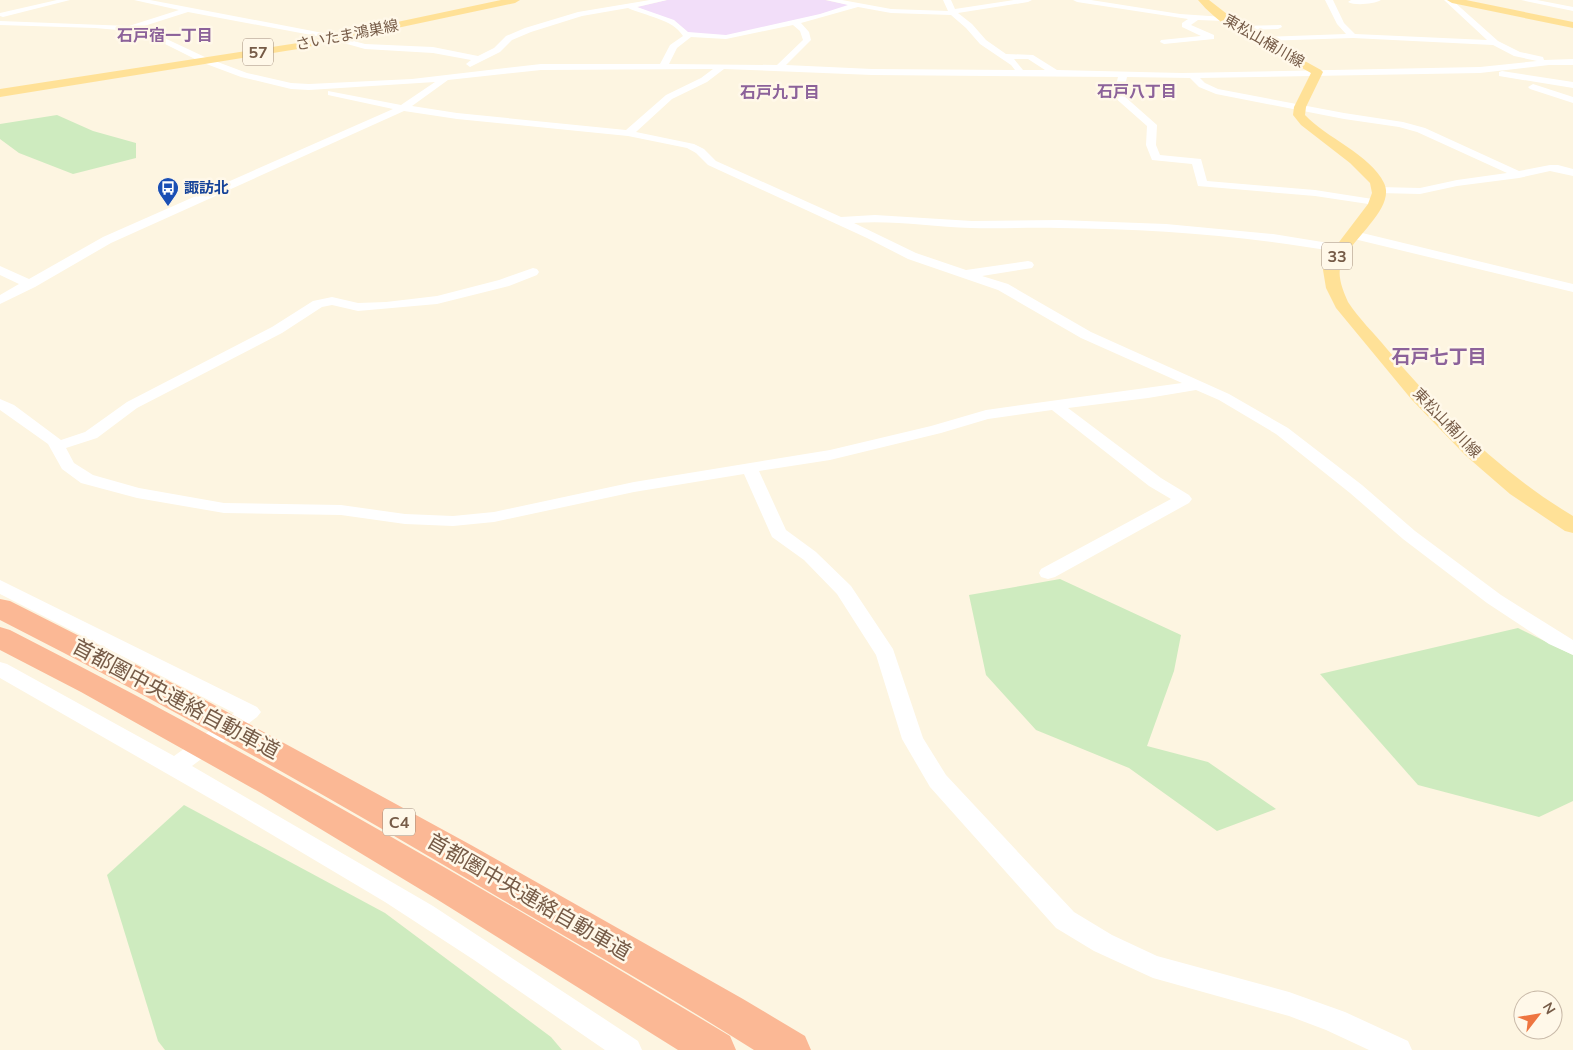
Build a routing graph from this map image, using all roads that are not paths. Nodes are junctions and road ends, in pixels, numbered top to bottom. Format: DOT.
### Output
graph roads {
  1 [pos="66,0"];
  2 [pos="138,0"];
  3 [pos="515,0"];
  4 [pos="663,0"];
  5 [pos="830,0"];
  6 [pos="947,0"];
  7 [pos="1028,0"];
  8 [pos="1077,0"];
  9 [pos="1203,0"];
  10 [pos="1378,0"];
  11 [pos="1448,0"];
  12 [pos="1452,0"];
  13 [pos="1464,0"];
  14 [pos="1525,0"];
  15 [pos="500,1"];
  16 [pos="1352,1"];
  17 [pos="591,3"];
  18 [pos="1330,3"];
  19 [pos="857,5"];
  20 [pos="631,7"];
  21 [pos="188,9"];
  22 [pos="1573,9"];
  23 [pos="952,12"];
  24 [pos="581,14"];
  25 [pos="0,16"];
  26 [pos="1196,17"];
  27 [pos="1224,19"];
  28 [pos="795,22"];
  29 [pos="0,23"];
  30 [pos="1573,24"];
  31 [pos="1278,27"];
  32 [pos="132,28"];
  33 [pos="1239,28"];
  34 [pos="686,34"];
  35 [pos="335,38"];
  36 [pos="1354,40"];
  37 [pos="1164,42"];
  38 [pos="1267,43"];
  39 [pos="1495,44"];
  40 [pos="1006,56"];
  41 [pos="479,59"];
  42 [pos="204,60"];
  43 [pos="1549,62"];
  44 [pos="1573,62"];
  45 [pos="722,66"];
  46 [pos="663,67"];
  47 [pos="780,67"];
  48 [pos="1480,70"];
  49 [pos="1317,72"];
  50 [pos="1020,73"];
  51 [pos="1056,73"];
  52 [pos="1123,74"];
  53 [pos="1193,76"];
  54 [pos="1518,77"];
  55 [pos="450,78"];
  56 [pos="1573,85"];
  57 [pos="309,87"];
  58 [pos="0,93"];
  59 [pos="1573,100"];
  60 [pos="1300,107"];
  61 [pos="403,108"];
  62 [pos="628,133"];
  63 [pos="1573,173"];
  64 [pos="1518,175"];
  65 [pos="1377,196"];
  66 [pos="838,221"];
  67 [pos="1354,235"];
  68 [pos="1342,250"];
  69 [pos="1028,265"];
  70 [pos="0,270"];
  71 [pos="533,272"];
  72 [pos="965,275"];
  73 [pos="30,284"];
  74 [pos="1573,288"];
  75 [pos="0,300"];
  76 [pos="1198,385"];
  77 [pos="0,404"];
  78 [pos="1055,405"];
  79 [pos="56,446"];
  80 [pos="749,468"];
  81 [pos="1573,526"];
  82 [pos="1048,573"];
  83 [pos="0,586"];
  84 [pos="0,608"];
  85 [pos="0,638"];
  86 [pos="1573,648"];
  87 [pos="0,670"];
  88 [pos="175,767"];
  89 [pos="628,1050"];
  90 [pos="714,1050"];
  91 [pos="790,1050"];
  92 [pos="1398,1050"];
  1 -- 25 [label="street"];
  2 -- 21 [label="street"];
  3 -- 15 [label="main road, さいたま鴻巣線 / 57"];
  4 -- 20 [label="street"];
  5 -- 19 [label="street"];
  6 -- 23 [label="street"];
  7 -- 23 [label="street"];
  8 -- 26 [label="street"];
  9 -- 27 [label="main road, 東松山桶川線"];
  10 -- 16 [label="street"];
  11 -- 39 [label="street"];
  12 -- 30 [label="main road"];
  13 -- 30 [label="main road"];
  14 -- 22 [label="street"];
  15 -- 35 [label="main road, さいたま鴻巣線 / 57"];
  16 -- 18 [label="street"];
  17 -- 24 [label="street"];
  18 -- 36 [label="street"];
  19 -- 23 [label="street"];
  19 -- 28 [label="street"];
  20 -- 24 [label="street"];
  20 -- 34 [label="street"];
  21 -- 32 [label="street"];
  21 -- 35 [label="street"];
  23 -- 40 [label="street"];
  24 -- 41 [label="street"];
  26 -- 27 [label="street"];
  26 -- 37 [label="street"];
  27 -- 33 [label="main road, 東松山桶川線"];
  28 -- 34 [label="street"];
  28 -- 47 [label="street"];
  29 -- 32 [label="street"];
  31 -- 33 [label="street"];
  32 -- 42 [label="street"];
  33 -- 38 [label="main road, 東松山桶川線"];
  34 -- 46 [label="street"];
  35 -- 41 [label="street"];
  35 -- 42 [label="main road, さいたま鴻巣線 / 57"];
  36 -- 38 [label="street"];
  36 -- 38 [label="street"];
  36 -- 39 [label="street"];
  38 -- 49 [label="main road, 東松山桶川線"];
  39 -- 43 [label="street"];
  40 -- 50 [label="street"];
  40 -- 51 [label="street"];
  41 -- 55 [label="street"];
  42 -- 57 [label="street"];
  42 -- 58 [label="main road, さいたま鴻巣線 / 57"];
  43 -- 44 [label="street"];
  43 -- 48 [label="street"];
  45 -- 46 [label="street"];
  45 -- 47 [label="street"];
  45 -- 62 [label="street"];
  46 -- 55 [label="street"];
  47 -- 50 [label="street"];
  48 -- 49 [label="street"];
  48 -- 54 [label="street"];
  49 -- 53 [label="street"];
  49 -- 60 [label="main road, 東松山桶川線"];
  50 -- 51 [label="street"];
  51 -- 52 [label="street"];
  52 -- 53 [label="street"];
  52 -- 65 [label="street"];
  53 -- 60 [label="street"];
  54 -- 56 [label="street"];
  54 -- 59 [label="street"];
  55 -- 57 [label="street"];
  55 -- 61 [label="street"];
  57 -- 61 [label="street"];
  60 -- 64 [label="street"];
  60 -- 65 [label="main road"];
  61 -- 62 [label="street"];
  61 -- 73 [label="street"];
  62 -- 66 [label="street"];
  63 -- 64 [label="street"];
  64 -- 65 [label="street"];
  65 -- 67 [label="main road, 東松山桶川線 / 33"];
  66 -- 68 [label="street"];
  66 -- 72 [label="street"];
  67 -- 68 [label="main road, 東松山桶川線 / 33"];
  67 -- 74 [label="street"];
  68 -- 81 [label="main road, 東松山桶川線 / 33"];
  69 -- 72 [label="street"];
  70 -- 73 [label="street"];
  71 -- 79 [label="street"];
  72 -- 76 [label="street"];
  73 -- 75 [label="street"];
  76 -- 78 [label="street"];
  76 -- 86 [label="street"];
  77 -- 79 [label="street"];
  78 -- 80 [label="street"];
  78 -- 82 [label="street"];
  79 -- 80 [label="street"];
  80 -- 92 [label="street"];
  83 -- 88 [label="street"];
  84 -- 91 [label="highway, 首都圏中央連絡自動車道 / C4"];
  85 -- 90 [label="highway, 首都圏中央連絡自動車道 / C4"];
  87 -- 88 [label="street"];
  88 -- 89 [label="street"];
}
